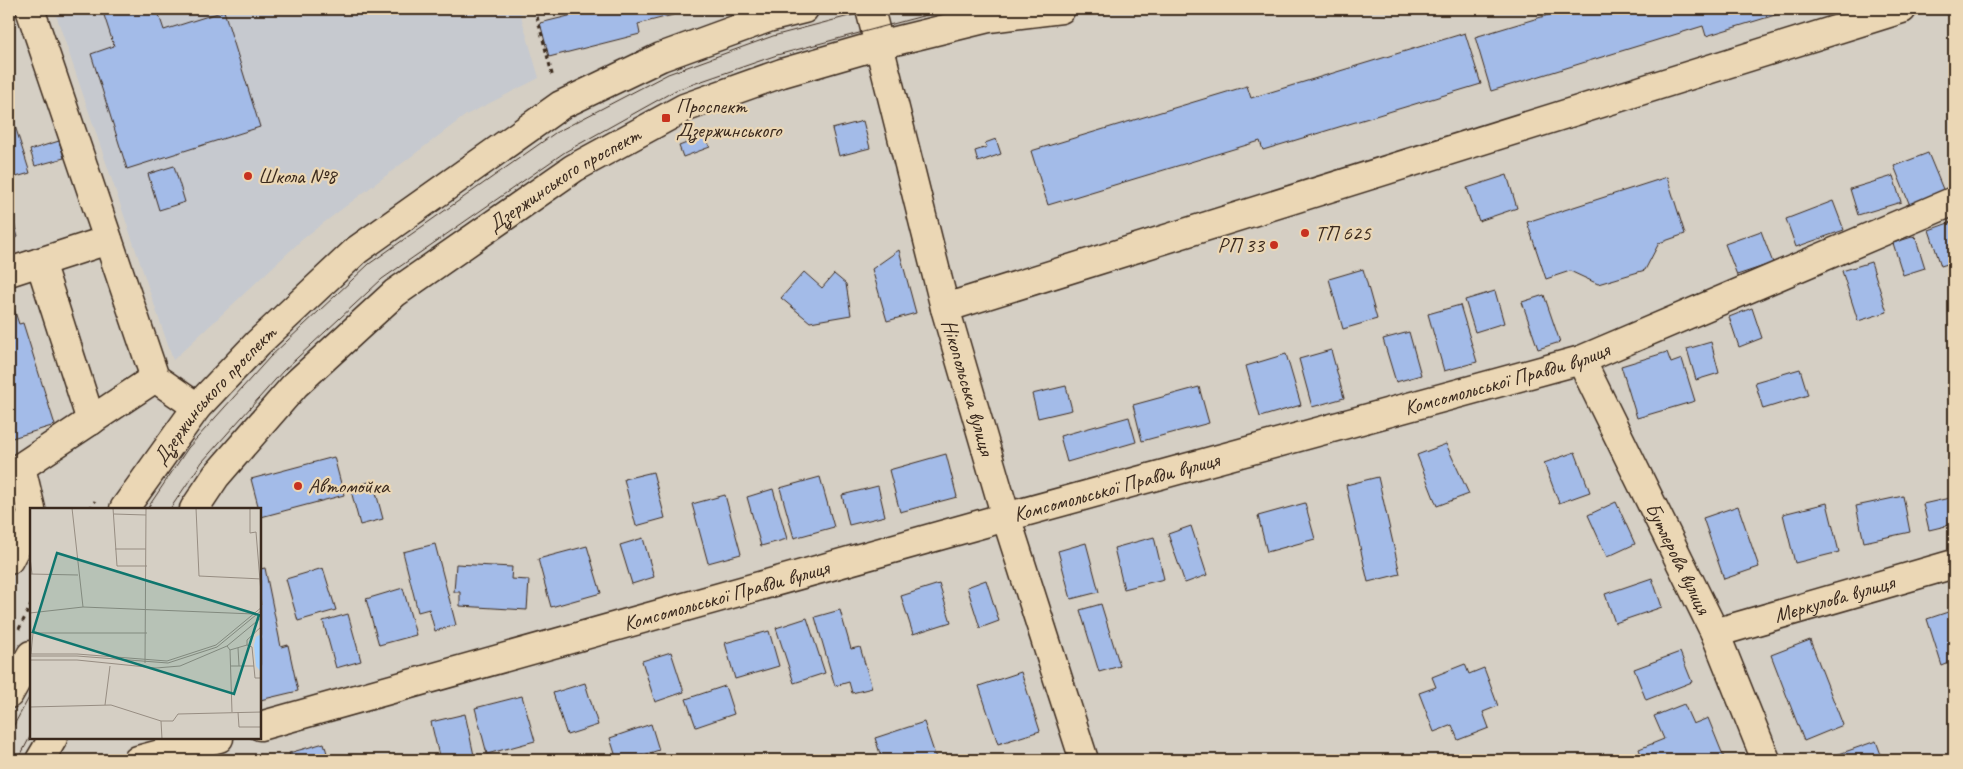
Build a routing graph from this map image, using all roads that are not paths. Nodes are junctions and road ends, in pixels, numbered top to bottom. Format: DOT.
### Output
graph roads {
  1 [pos="30,9"];
  2 [pos="804,9"];
  3 [pos="870,9"];
  4 [pos="1061,9"];
  5 [pos="1902,9"];
  6 [pos="879,45"];
  7 [pos="1954,201"];
  8 [pos="108,240"];
  9 [pos="40,262"];
  10 [pos="9,272"];
  11 [pos="945,308"];
  12 [pos="1581,360"];
  13 [pos="156,378"];
  14 [pos="197,407"];
  15 [pos="91,421"];
  16 [pos="15,467"];
  17 [pos="31,508"];
  18 [pos="125,508"];
  19 [pos="195,508"];
  20 [pos="1006,517"];
  21 [pos="30,519"];
  22 [pos="9,560"];
  23 [pos="1954,564"];
  24 [pos="9,567"];
  25 [pos="9,577"];
  26 [pos="1715,634"];
  27 [pos="30,657"];
  28 [pos="9,694"];
  29 [pos="261,726"];
  30 [pos="52,739"];
  31 [pos="215,739"];
  32 [pos="40,760"];
  33 [pos="138,760"];
  34 [pos="1084,760"];
  35 [pos="1766,760"];
  1 -- 8 [label="street"];
  2 -- 14 [label="street, Дзержинського проспект"];
  3 -- 6 [label="street, Нікопольська вулиця"];
  4 -- 6 [label="street, Дзержинського проспект"];
  5 -- 11 [label="street"];
  6 -- 11 [label="street, Нікопольська вулиця"];
  6 -- 19 [label="street, Дзержинського проспект"];
  7 -- 12 [label="street, Комсомольської Правди вулиця"];
  8 -- 9 [label="street"];
  8 -- 13 [label="street"];
  9 -- 10 [label="street"];
  9 -- 15 [label="street"];
  11 -- 20 [label="street, Нікопольська вулиця"];
  12 -- 20 [label="street, Комсомольської Правди вулиця"];
  12 -- 26 [label="street, Бутлерова вулиця"];
  13 -- 14 [label="street"];
  13 -- 15 [label="street"];
  14 -- 18 [label="street, Дзержинського проспект"];
  15 -- 16 [label="street"];
  16 -- 17 [label="street"];
  20 -- 29 [label="street, Комсомольської Правди вулиця"];
  20 -- 34 [label="street, Нікопольська вулиця"];
  21 -- 22 [label="street"];
  23 -- 26 [label="street, Мєркулова вулиця"];
  24 -- 25 [label="street"];
  26 -- 35 [label="street, Бутлерова вулиця"];
  27 -- 28 [label="street"];
  30 -- 32 [label="street"];
  31 -- 33 [label="street"];
}
